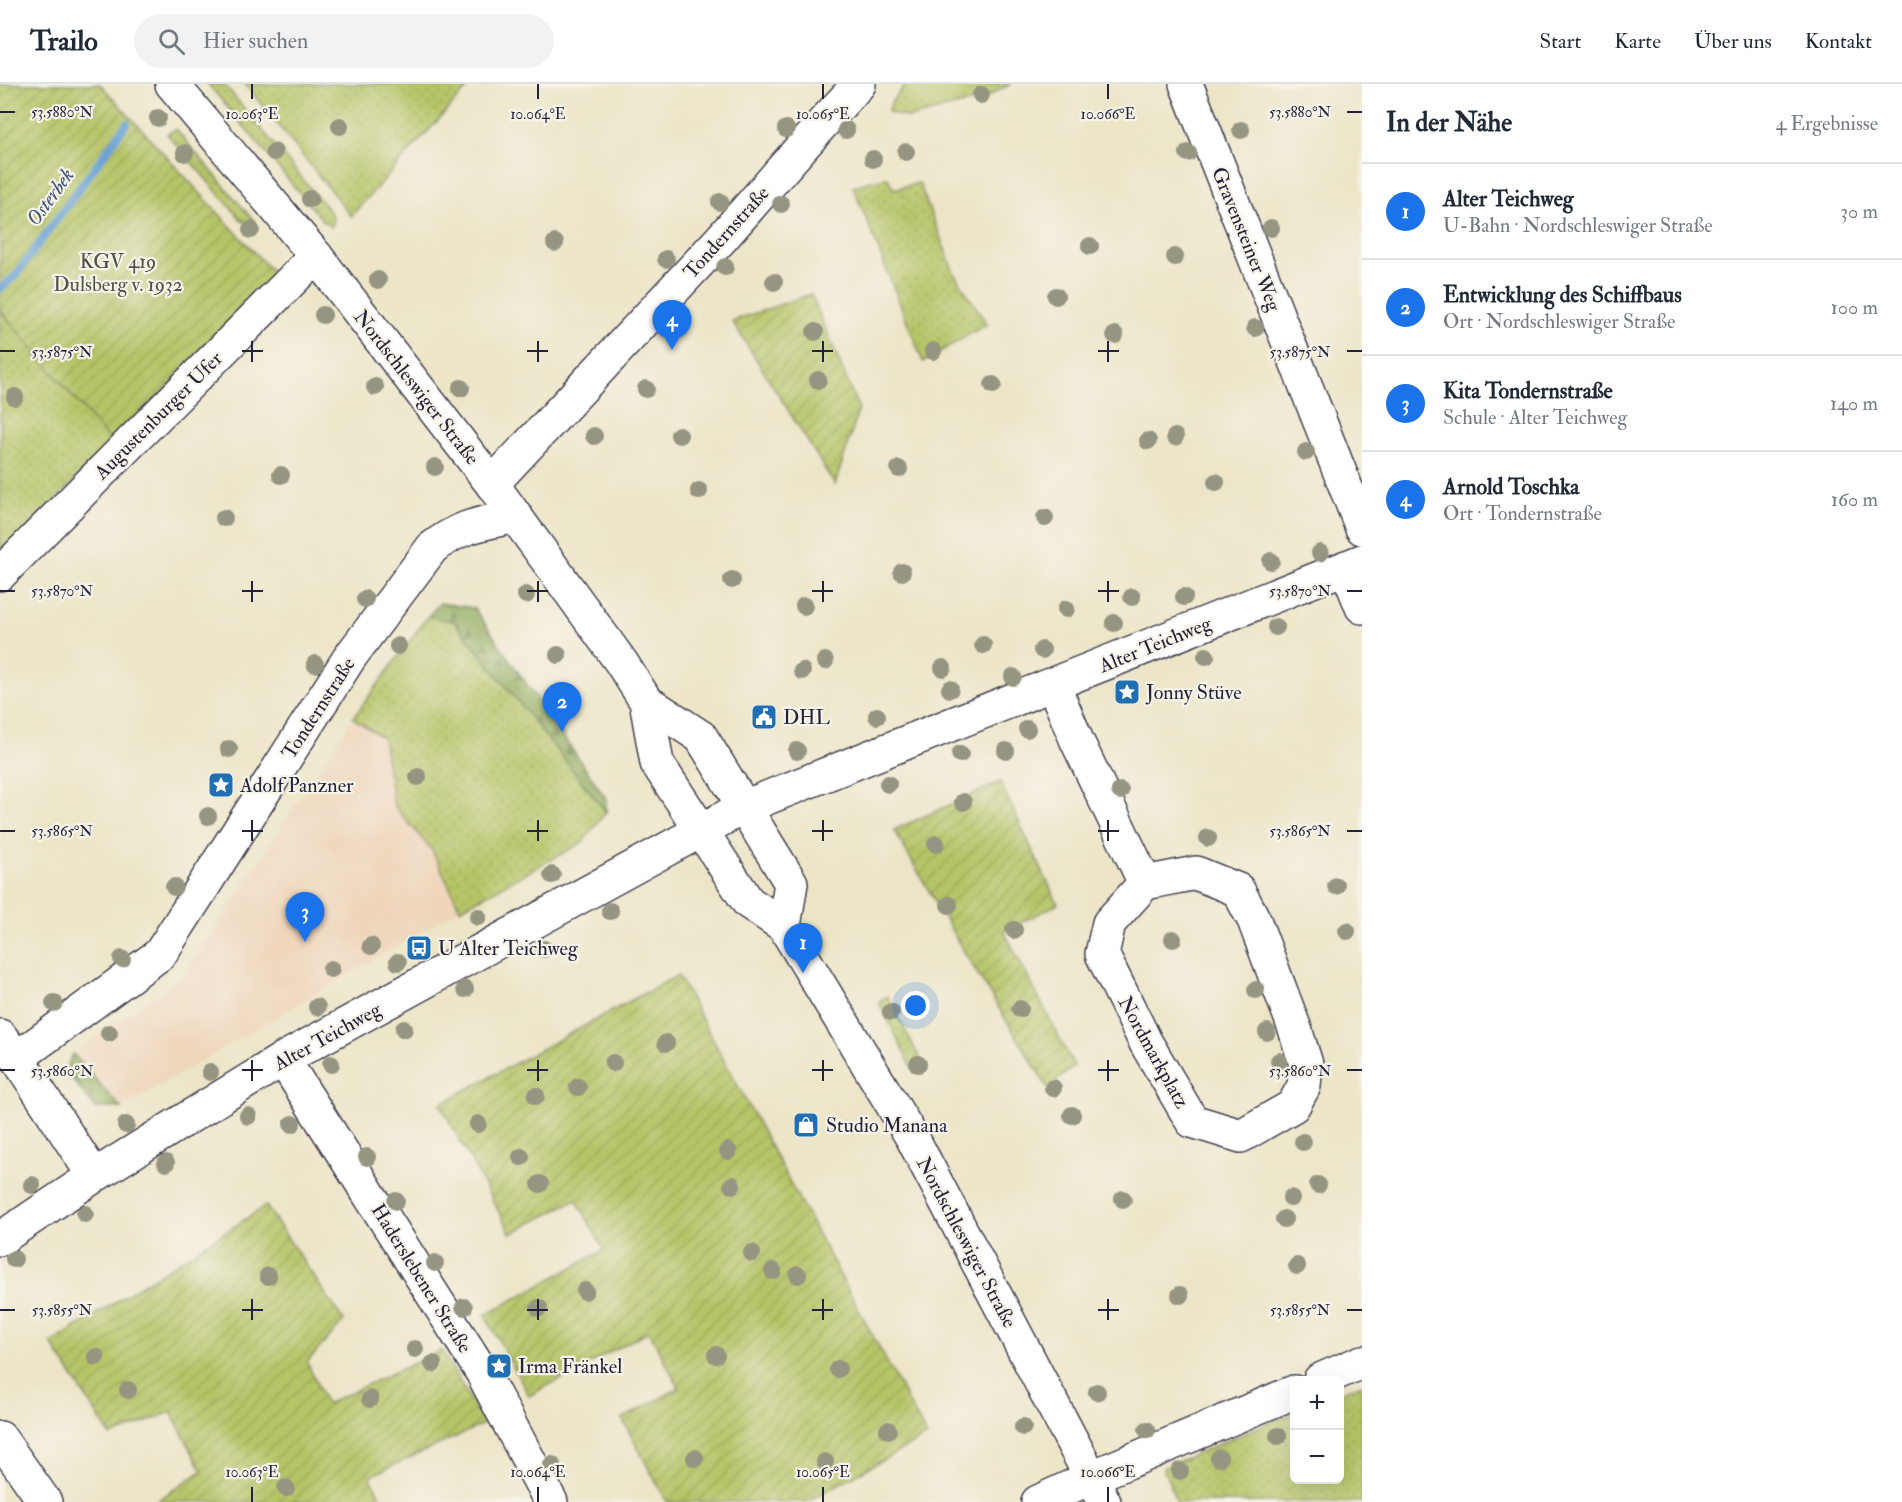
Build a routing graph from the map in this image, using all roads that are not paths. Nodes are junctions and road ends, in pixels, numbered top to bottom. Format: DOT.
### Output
graph roads {
  1 [pos="172,84"];
  2 [pos="859,84"];
  3 [pos="1186,84"];
  4 [pos="316,256"];
  5 [pos="1349,459"];
  6 [pos="492,484"];
  7 [pos="516,516"];
  8 [pos="1362,528"];
  9 [pos="1354,564"];
  10 [pos="0,574"];
  11 [pos="1362,607"];
  12 [pos="1053,684"];
  13 [pos="646,701"];
  14 [pos="744,807"];
  15 [pos="700,831"];
  16 [pos="1144,883"];
  17 [pos="784,926"];
  18 [pos="8,1047"];
  19 [pos="283,1059"];
  20 [pos="94,1176"];
  21 [pos="0,1239"];
  22 [pos="1362,1362"];
  23 [pos="1329,1376"];
  24 [pos="1290,1394"];
  25 [pos="0,1438"];
  26 [pos="1098,1490"];
  27 [pos="45,1502"];
  28 [pos="551,1502"];
  29 [pos="1038,1502"];
  1 -- 4 [label="street, Nordschleswiger Straße"];
  2 -- 6 [label="street, Tondernstraße"];
  3 -- 5 [label="street, Gravensteiner Weg"];
  4 -- 6 [label="street, Nordschleswiger Straße"];
  4 -- 10 [label="street, Augustenburger Ufer"];
  5 -- 8 [label="street, Gravensteiner Weg"];
  6 -- 7 [label="street, Nordschleswiger Straße"];
  7 -- 13 [label="street, Nordschleswiger Straße"];
  7 -- 18 [label="street, Tondernstraße"];
  9 -- 11 [label="street"];
  9 -- 12 [label="street, Alter Teichweg"];
  12 -- 14 [label="street, Alter Teichweg"];
  12 -- 16 [label="street"];
  13 -- 14 [label="street, Nordschleswiger Straße"];
  13 -- 15 [label="street, Nordschleswiger Straße"];
  14 -- 15 [label="street, Alter Teichweg"];
  14 -- 17 [label="street, Nordschleswiger Straße"];
  15 -- 17 [label="street, Nordschleswiger Straße"];
  15 -- 19 [label="street, Alter Teichweg"];
  16 -- 16 [label="street, Nordmarkplatz"];
  17 -- 26 [label="street, Nordschleswiger Straße"];
  18 -- 20 [label="street"];
  19 -- 20 [label="street, Alter Teichweg"];
  19 -- 28 [label="street, Haderslebener Straße"];
  20 -- 21 [label="street, Alter Teichweg"];
  22 -- 23 [label="street"];
  24 -- 26 [label="street"];
  25 -- 27 [label="street"];
  26 -- 29 [label="street"];
}
